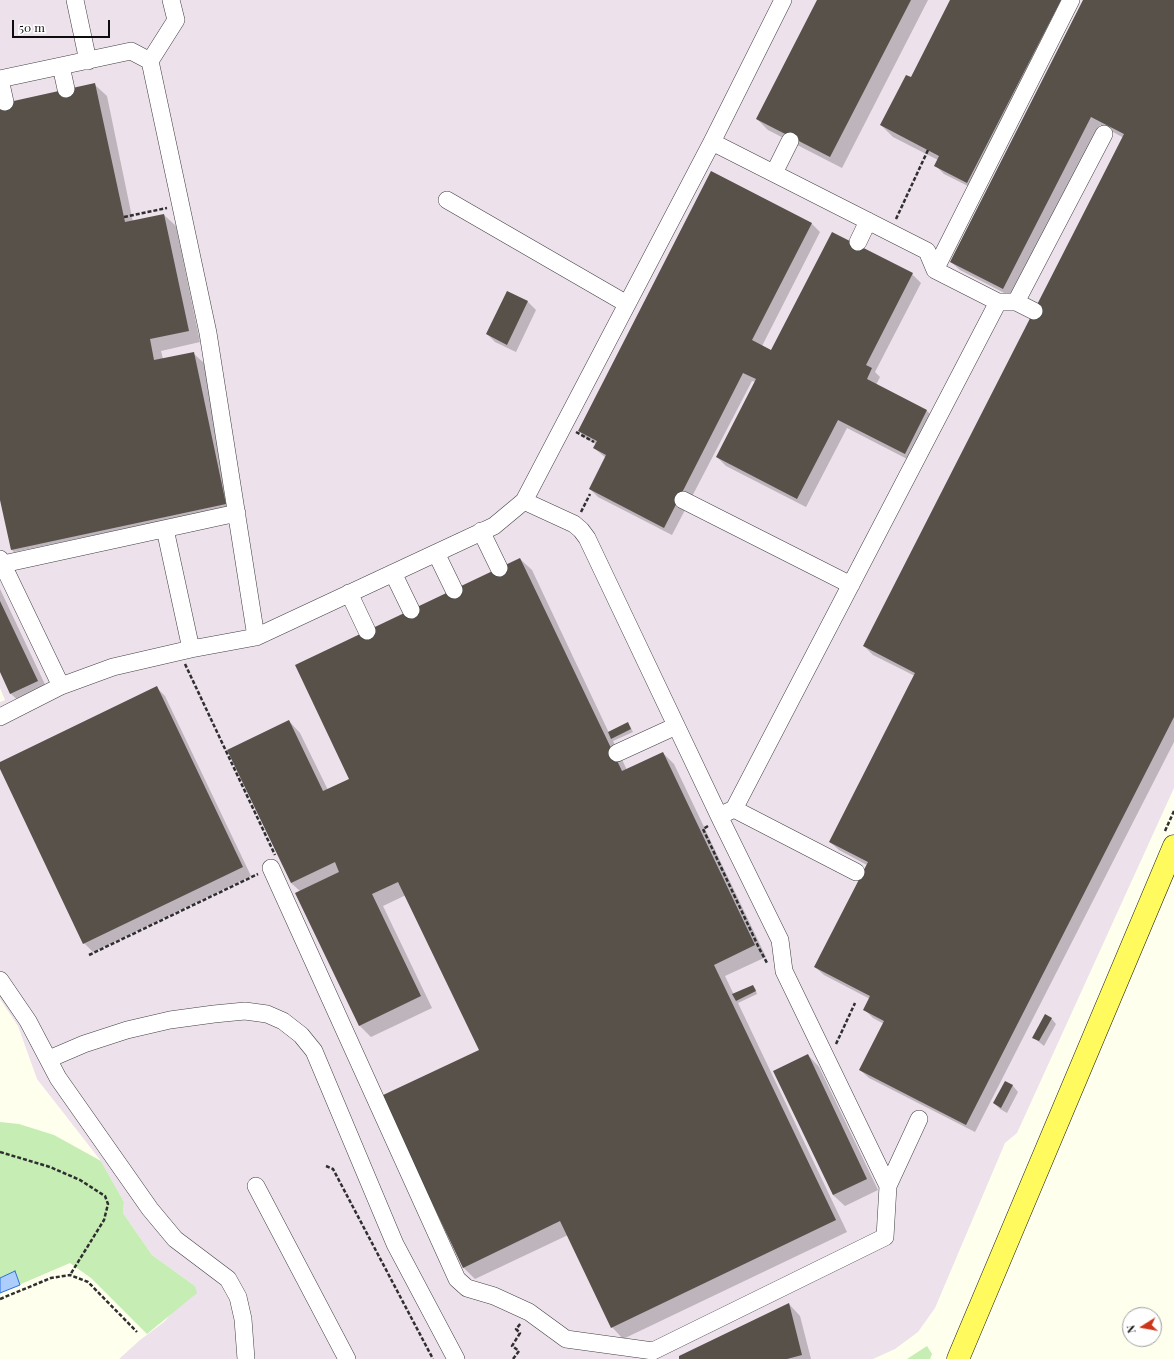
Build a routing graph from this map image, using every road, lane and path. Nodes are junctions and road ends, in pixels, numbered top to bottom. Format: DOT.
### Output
graph roads {
  1 [pos="75,0"];
  2 [pos="171,0"];
  3 [pos="783,0"];
  4 [pos="1071,0"];
  5 [pos="88,60"];
  6 [pos="150,61"];
  7 [pos="61,66"];
  8 [pos="0,79"];
  9 [pos="66,89"];
  10 [pos="5,102"];
  11 [pos="1104,134"];
  12 [pos="790,141"];
  13 [pos="712,142"];
  14 [pos="928,150"];
  15 [pos="774,173"];
  16 [pos="446,200"];
  17 [pos="181,205"];
  18 [pos="124,218"];
  19 [pos="868,221"];
  20 [pos="890,232"];
  21 [pos="858,242"];
  22 [pos="935,270"];
  23 [pos="998,302"];
  24 [pos="1016,302"];
  25 [pos="627,304"];
  26 [pos="1034,311"];
  27 [pos="683,500"];
  28 [pos="524,501"];
  29 [pos="237,513"];
  30 [pos="165,529"];
  31 [pos="482,532"];
  32 [pos="436,553"];
  33 [pos="1,562"];
  34 [pos="499,568"];
  35 [pos="393,573"];
  36 [pos="851,585"];
  37 [pos="454,590"];
  38 [pos="349,593"];
  39 [pos="411,610"];
  40 [pos="367,631"];
  41 [pos="256,637"];
  42 [pos="187,650"];
  43 [pos="61,686"];
  44 [pos="0,717"];
  45 [pos="676,726"];
  46 [pos="618,753"];
  47 [pos="726,813"];
  48 [pos="703,829"];
  49 [pos="1174,846"];
  50 [pos="271,868"];
  51 [pos="856,872"];
  52 [pos="89,955"];
  53 [pos="769,967"];
  54 [pos="0,980"];
  55 [pos="49,1058"];
  56 [pos="919,1120"];
  57 [pos="0,1152"];
  58 [pos="326,1166"];
  59 [pos="256,1186"];
  60 [pos="888,1186"];
  61 [pos="70,1275"];
  62 [pos="0,1299"];
  63 [pos="516,1329"];
  64 [pos="137,1332"];
  65 [pos="246,1359"];
  66 [pos="347,1359"];
  67 [pos="433,1359"];
  68 [pos="456,1359"];
  69 [pos="513,1359"];
  70 [pos="958,1359"];
  1 -- 5 [label="lane"];
  2 -- 6 [label="lane"];
  3 -- 13 [label="lane"];
  4 -- 22 [label="lane"];
  5 -- 6 [label="lane"];
  5 -- 7 [label="lane"];
  6 -- 17 [label="lane"];
  7 -- 8 [label="lane"];
  7 -- 9 [label="lane"];
  8 -- 10 [label="lane"];
  11 -- 24 [label="lane"];
  12 -- 15 [label="lane"];
  13 -- 15 [label="lane"];
  13 -- 25 [label="lane"];
  14 -- 20 [label="path"];
  15 -- 19 [label="lane"];
  16 -- 25 [label="lane"];
  17 -- 18 [label="path"];
  17 -- 29 [label="lane"];
  19 -- 20 [label="lane"];
  19 -- 21 [label="lane"];
  20 -- 22 [label="lane"];
  22 -- 23 [label="lane"];
  23 -- 24 [label="lane"];
  23 -- 36 [label="lane"];
  24 -- 26 [label="lane"];
  25 -- 28 [label="lane"];
  27 -- 36 [label="lane"];
  28 -- 31 [label="lane"];
  28 -- 45 [label="lane"];
  29 -- 30 [label="lane"];
  29 -- 41 [label="lane"];
  30 -- 33 [label="lane"];
  30 -- 42 [label="lane"];
  31 -- 32 [label="lane"];
  31 -- 34 [label="lane"];
  32 -- 35 [label="lane"];
  32 -- 37 [label="lane"];
  33 -- 43 [label="lane"];
  35 -- 38 [label="lane"];
  35 -- 39 [label="lane"];
  36 -- 47 [label="lane"];
  38 -- 40 [label="lane"];
  38 -- 41 [label="lane"];
  41 -- 42 [label="lane"];
  42 -- 43 [label="lane"];
  42 -- 50 [label="path"];
  43 -- 44 [label="lane"];
  45 -- 46 [label="lane"];
  45 -- 47 [label="lane"];
  47 -- 51 [label="lane"];
  47 -- 60 [label="lane"];
  48 -- 53 [label="path"];
  49 -- 70 [label="main road"];
  50 -- 52 [label="path"];
  50 -- 60 [label="lane"];
  54 -- 55 [label="lane"];
  55 -- 65 [label="lane"];
  55 -- 68 [label="lane"];
  56 -- 60 [label="lane"];
  57 -- 61 [label="path"];
  58 -- 67 [label="path"];
  59 -- 66 [label="lane"];
  61 -- 62 [label="path"];
  61 -- 64 [label="path"];
  63 -- 69 [label="path"];
}
